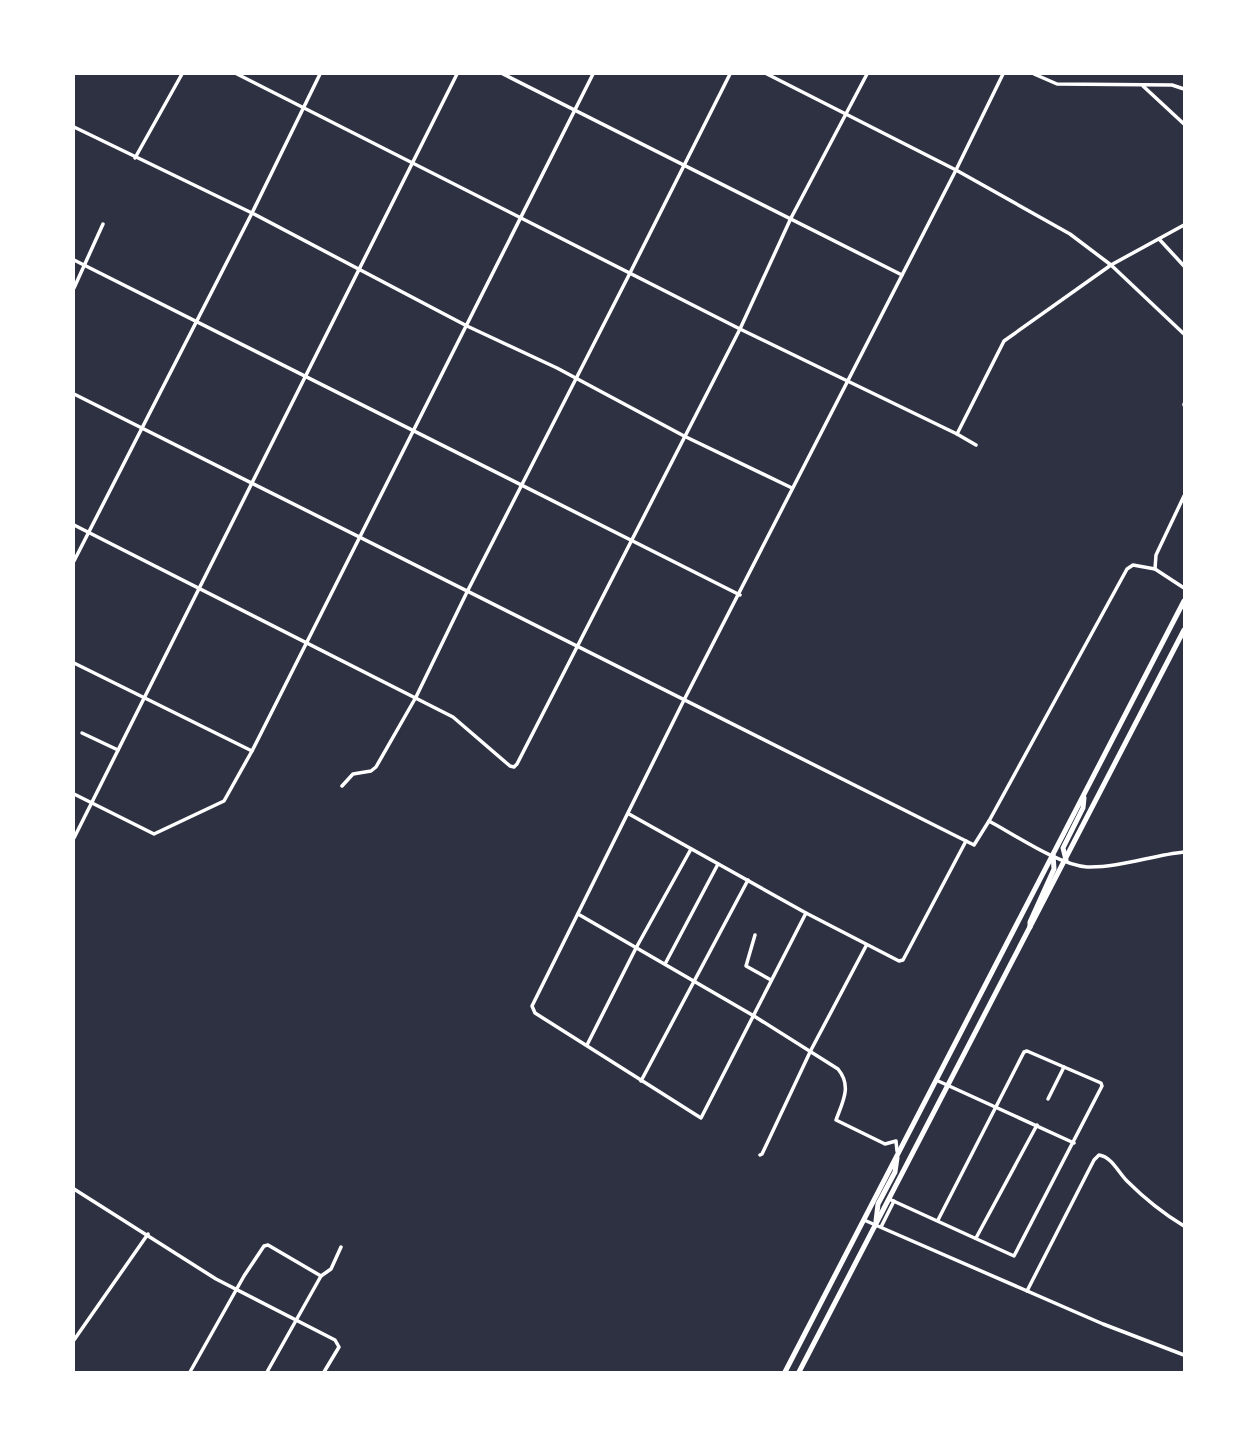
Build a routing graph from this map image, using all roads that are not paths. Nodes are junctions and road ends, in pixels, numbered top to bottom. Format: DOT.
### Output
graph roads {
  1 [pos="182,74"];
  2 [pos="237,74"];
  3 [pos="320,74"];
  4 [pos="457,74"];
  5 [pos="503,74"];
  6 [pos="593,74"];
  7 [pos="730,74"];
  8 [pos="767,74"];
  9 [pos="867,74"];
  10 [pos="1003,74"];
  11 [pos="1034,74"];
  12 [pos="1141,85"];
  13 [pos="1185,89"];
  14 [pos="303,108"];
  15 [pos="574,111"];
  16 [pos="845,113"];
  17 [pos="1185,124"];
  18 [pos="74,127"];
  19 [pos="135,158"];
  20 [pos="414,162"];
  21 [pos="684,164"];
  22 [pos="957,170"];
  23 [pos="252,213"];
  24 [pos="520,218"];
  25 [pos="791,218"];
  26 [pos="103,224"];
  27 [pos="1185,225"];
  28 [pos="1158,239"];
  29 [pos="74,260"];
  30 [pos="1111,265"];
  31 [pos="84,266"];
  32 [pos="1185,266"];
  33 [pos="358,269"];
  34 [pos="630,273"];
  35 [pos="902,275"];
  36 [pos="74,288"];
  37 [pos="197,321"];
  38 [pos="467,326"];
  39 [pos="740,329"];
  40 [pos="1185,334"];
  41 [pos="304,376"];
  42 [pos="577,378"];
  43 [pos="847,381"];
  44 [pos="74,394"];
  45 [pos="142,428"];
  46 [pos="414,430"];
  47 [pos="957,434"];
  48 [pos="684,436"];
  49 [pos="975,445"];
  50 [pos="251,482"];
  51 [pos="521,486"];
  52 [pos="792,488"];
  53 [pos="1184,496"];
  54 [pos="74,525"];
  55 [pos="88,532"];
  56 [pos="358,537"];
  57 [pos="632,540"];
  58 [pos="74,561"];
  59 [pos="1155,569"];
  60 [pos="197,588"];
  61 [pos="1184,588"];
  62 [pos="467,592"];
  63 [pos="740,595"];
  64 [pos="1185,601"];
  65 [pos="1185,630"];
  66 [pos="305,644"];
  67 [pos="577,645"];
  68 [pos="74,663"];
  69 [pos="143,696"];
  70 [pos="416,697"];
  71 [pos="684,700"];
  72 [pos="82,733"];
  73 [pos="118,750"];
  74 [pos="252,751"];
  75 [pos="342,786"];
  76 [pos="74,794"];
  77 [pos="1084,795"];
  78 [pos="92,804"];
  79 [pos="629,814"];
  80 [pos="989,821"];
  81 [pos="74,838"];
  82 [pos="966,841"];
  83 [pos="691,849"];
  84 [pos="1185,852"];
  85 [pos="1053,855"];
  86 [pos="1066,861"];
  87 [pos="718,864"];
  88 [pos="748,880"];
  89 [pos="806,913"];
  90 [pos="578,914"];
  91 [pos="1031,930"];
  92 [pos="755,935"];
  93 [pos="866,945"];
  94 [pos="636,948"];
  95 [pos="665,964"];
  96 [pos="771,980"];
  97 [pos="695,981"];
  98 [pos="754,1016"];
  99 [pos="587,1046"];
  100 [pos="811,1050"];
  101 [pos="1064,1067"];
  102 [pos="936,1080"];
  103 [pos="641,1081"];
  104 [pos="948,1085"];
  105 [pos="1048,1099"];
  106 [pos="997,1106"];
  107 [pos="1037,1125"];
  108 [pos="1074,1143"];
  109 [pos="760,1155"];
  110 [pos="897,1155"];
  111 [pos="74,1189"];
  112 [pos="892,1200"];
  113 [pos="864,1220"];
  114 [pos="938,1220"];
  115 [pos="1185,1226"];
  116 [pos="878,1227"];
  117 [pos="148,1234"];
  118 [pos="976,1238"];
  119 [pos="341,1247"];
  120 [pos="321,1276"];
  121 [pos="236,1290"];
  122 [pos="1027,1291"];
  123 [pos="297,1320"];
  124 [pos="74,1340"];
  125 [pos="1185,1355"];
  126 [pos="190,1373"];
  127 [pos="267,1373"];
  128 [pos="324,1373"];
  129 [pos="785,1373"];
  130 [pos="799,1373"];
  1 -- 19 [label="street"];
  2 -- 14 [label="street"];
  3 -- 14 [label="street"];
  4 -- 20 [label="street"];
  5 -- 15 [label="street"];
  6 -- 15 [label="street"];
  7 -- 21 [label="street"];
  8 -- 16 [label="street"];
  9 -- 16 [label="street"];
  10 -- 22 [label="street"];
  11 -- 12 [label="street"];
  12 -- 13 [label="street"];
  12 -- 17 [label="street"];
  14 -- 20 [label="street"];
  14 -- 23 [label="street"];
  15 -- 21 [label="street"];
  15 -- 24 [label="street"];
  16 -- 22 [label="street"];
  16 -- 25 [label="street"];
  18 -- 19 [label="street"];
  19 -- 23 [label="street"];
  20 -- 24 [label="street"];
  20 -- 33 [label="street"];
  21 -- 25 [label="street"];
  21 -- 34 [label="street"];
  22 -- 30 [label="street"];
  22 -- 35 [label="street"];
  23 -- 33 [label="street"];
  23 -- 37 [label="street"];
  24 -- 34 [label="street"];
  24 -- 38 [label="street"];
  25 -- 35 [label="street"];
  25 -- 39 [label="street"];
  26 -- 31 [label="street"];
  27 -- 28 [label="street"];
  28 -- 30 [label="street"];
  28 -- 32 [label="street"];
  29 -- 31 [label="street"];
  30 -- 40 [label="street"];
  30 -- 47 [label="street"];
  31 -- 36 [label="street"];
  31 -- 37 [label="street"];
  33 -- 38 [label="street"];
  33 -- 41 [label="street"];
  34 -- 39 [label="street"];
  34 -- 42 [label="street"];
  35 -- 43 [label="street"];
  37 -- 41 [label="street"];
  37 -- 45 [label="street"];
  38 -- 42 [label="street"];
  38 -- 46 [label="street"];
  39 -- 43 [label="street"];
  39 -- 48 [label="street"];
  41 -- 46 [label="street"];
  41 -- 50 [label="street"];
  42 -- 48 [label="street"];
  42 -- 51 [label="street"];
  43 -- 47 [label="street"];
  43 -- 52 [label="street"];
  44 -- 45 [label="street"];
  45 -- 50 [label="street"];
  45 -- 55 [label="street"];
  46 -- 51 [label="street"];
  46 -- 56 [label="street"];
  47 -- 49 [label="street"];
  48 -- 52 [label="street"];
  48 -- 57 [label="street"];
  50 -- 56 [label="street"];
  50 -- 60 [label="street"];
  51 -- 57 [label="street"];
  51 -- 62 [label="street"];
  52 -- 63 [label="street"];
  53 -- 59 [label="street"];
  54 -- 55 [label="street"];
  55 -- 58 [label="street"];
  55 -- 60 [label="street"];
  56 -- 62 [label="street"];
  56 -- 66 [label="street"];
  57 -- 63 [label="street"];
  57 -- 67 [label="street"];
  59 -- 61 [label="street"];
  59 -- 80 [label="street"];
  60 -- 66 [label="street"];
  60 -- 69 [label="street"];
  62 -- 67 [label="street"];
  62 -- 70 [label="street"];
  63 -- 71 [label="street"];
  64 -- 77 [label="main road"];
  65 -- 86 [label="main road"];
  66 -- 70 [label="street"];
  66 -- 74 [label="street"];
  67 -- 70 [label="street"];
  67 -- 71 [label="street"];
  68 -- 69 [label="street"];
  69 -- 73 [label="street"];
  69 -- 74 [label="street"];
  70 -- 75 [label="street"];
  71 -- 79 [label="street"];
  71 -- 82 [label="street"];
  72 -- 73 [label="street"];
  73 -- 78 [label="street"];
  74 -- 78 [label="street"];
  76 -- 78 [label="street"];
  77 -- 85 [label="main road"];
  77 -- 86 [label="main road"];
  78 -- 81 [label="street"];
  79 -- 83 [label="street"];
  79 -- 90 [label="street"];
  80 -- 82 [label="street"];
  80 -- 85 [label="street"];
  82 -- 93 [label="street"];
  83 -- 87 [label="street"];
  83 -- 94 [label="street"];
  84 -- 86 [label="street"];
  85 -- 86 [label="street"];
  85 -- 91 [label="main road"];
  85 -- 102 [label="main road"];
  86 -- 91 [label="main road"];
  87 -- 88 [label="street"];
  87 -- 95 [label="street"];
  88 -- 89 [label="street"];
  88 -- 97 [label="street"];
  89 -- 93 [label="street"];
  89 -- 96 [label="street"];
  90 -- 94 [label="street"];
  90 -- 99 [label="street"];
  91 -- 104 [label="main road"];
  92 -- 96 [label="street"];
  93 -- 100 [label="street"];
  94 -- 95 [label="street"];
  94 -- 99 [label="street"];
  95 -- 97 [label="street"];
  96 -- 98 [label="street"];
  97 -- 98 [label="street"];
  97 -- 103 [label="street"];
  98 -- 100 [label="street"];
  98 -- 103 [label="street"];
  99 -- 103 [label="street"];
  100 -- 109 [label="street"];
  100 -- 110 [label="street"];
  101 -- 105 [label="street"];
  101 -- 106 [label="street"];
  101 -- 108 [label="street"];
  102 -- 104 [label="street"];
  102 -- 110 [label="main road"];
  104 -- 106 [label="street"];
  104 -- 112 [label="main road"];
  106 -- 107 [label="street"];
  106 -- 114 [label="street"];
  107 -- 108 [label="street"];
  107 -- 118 [label="street"];
  108 -- 118 [label="street"];
  110 -- 113 [label="main road"];
  110 -- 116 [label="main road"];
  111 -- 117 [label="street"];
  112 -- 114 [label="street"];
  112 -- 116 [label="main road"];
  113 -- 116 [label="street"];
  113 -- 129 [label="main road"];
  114 -- 118 [label="street"];
  115 -- 122 [label="street"];
  116 -- 122 [label="street"];
  116 -- 130 [label="main road"];
  117 -- 121 [label="street"];
  117 -- 124 [label="street"];
  119 -- 120 [label="street"];
  120 -- 121 [label="street"];
  120 -- 123 [label="street"];
  121 -- 123 [label="street"];
  121 -- 126 [label="street"];
  122 -- 125 [label="street"];
  123 -- 127 [label="street"];
  123 -- 128 [label="street"];
}
